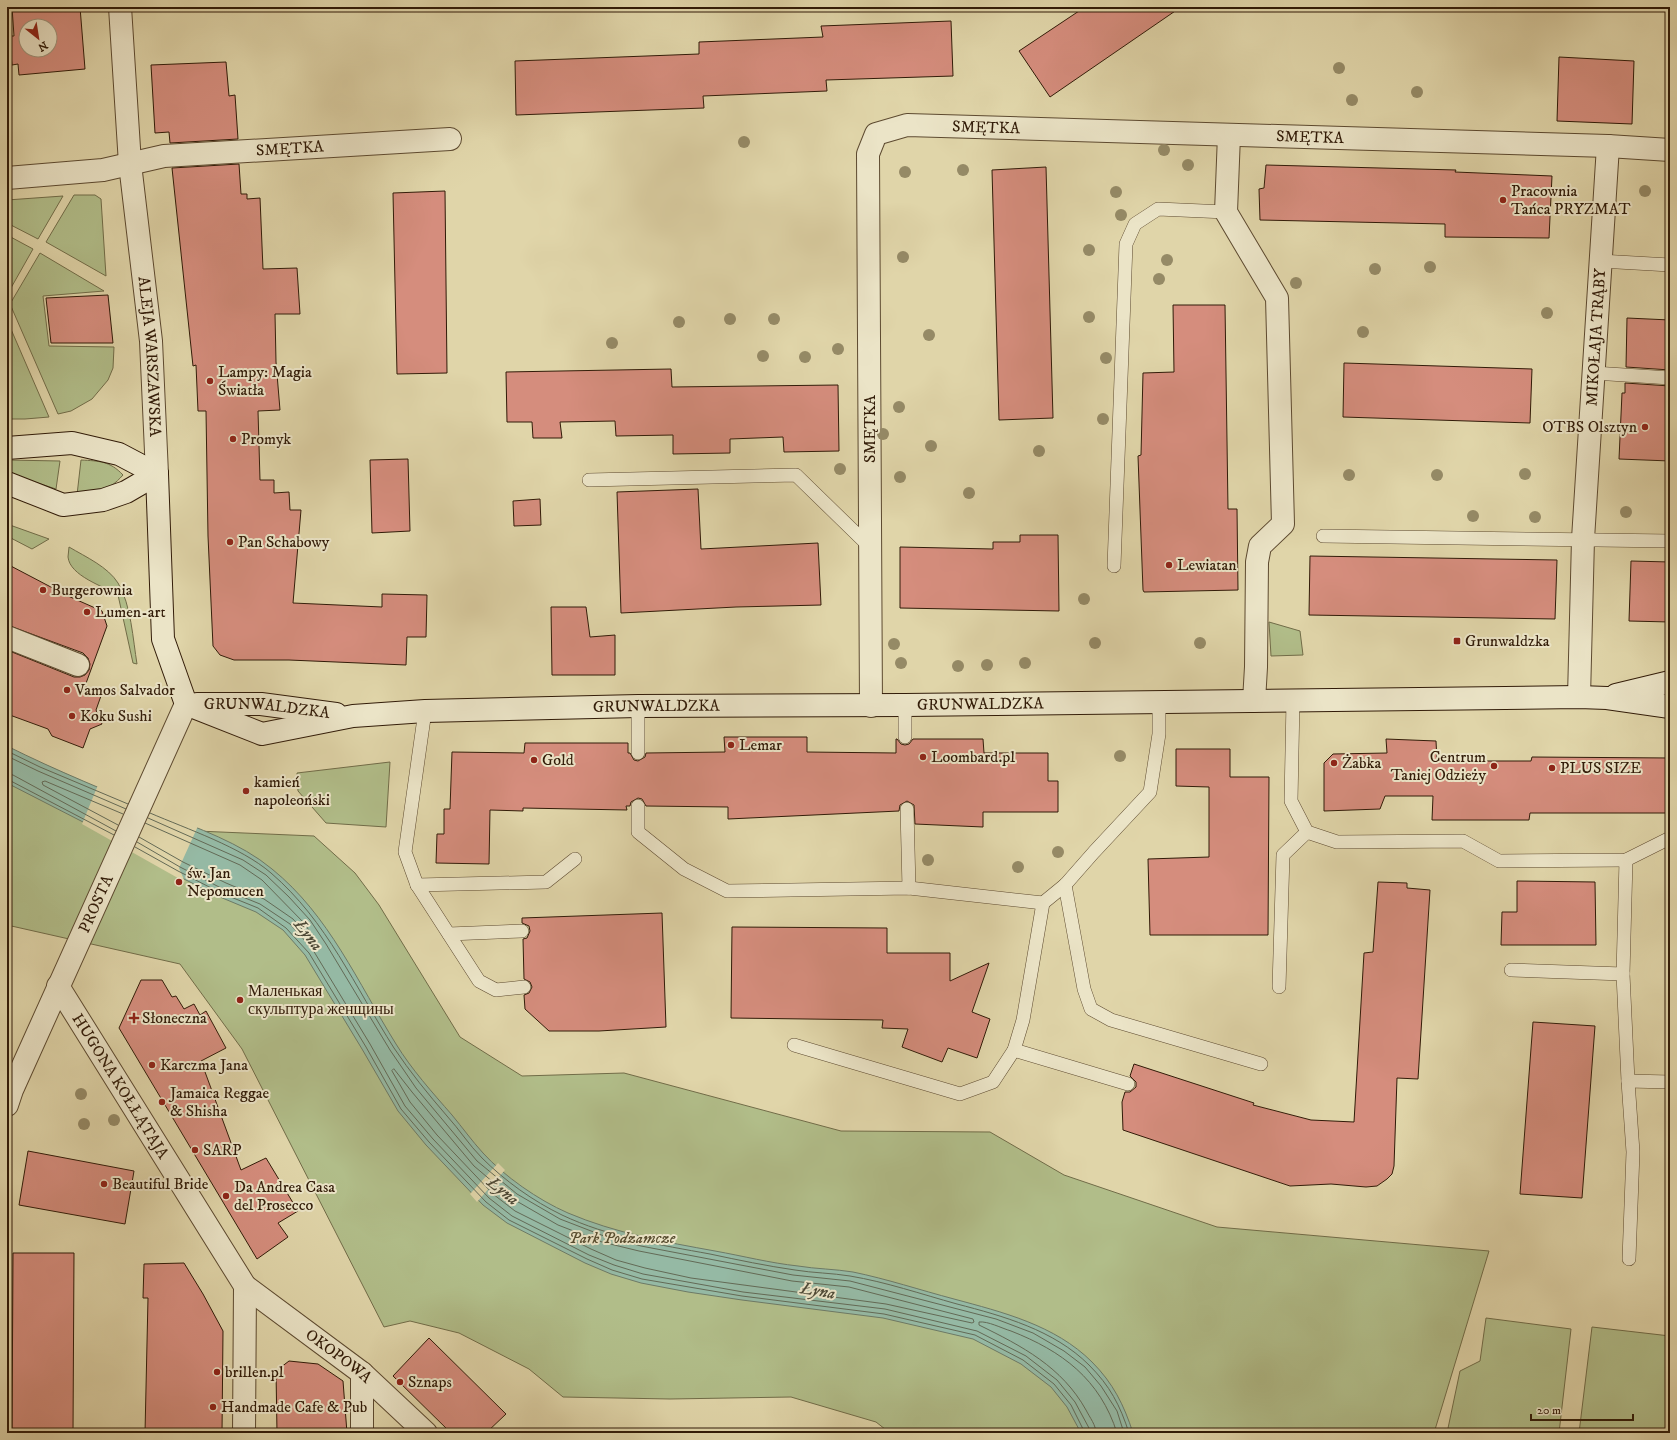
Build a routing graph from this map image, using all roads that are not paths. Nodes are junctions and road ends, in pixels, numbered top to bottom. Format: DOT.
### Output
graph roads {
  1 [pos="120,7"];
  2 [pos="1229,135"];
  3 [pos="450,139"];
  4 [pos="1608,146"];
  5 [pos="1670,150"];
  6 [pos="130,164"];
  7 [pos="7,178"];
  8 [pos="1226,212"];
  9 [pos="1600,261"];
  10 [pos="1670,265"];
  11 [pos="1594,373"];
  12 [pos="1670,378"];
  13 [pos="7,448"];
  14 [pos="157,474"];
  15 [pos="589,480"];
  16 [pos="7,483"];
  17 [pos="1323,536"];
  18 [pos="1583,539"];
  19 [pos="1670,541"];
  20 [pos="870,547"];
  21 [pos="1114,566"];
  22 [pos="7,637"];
  23 [pos="78,665"];
  24 [pos="1670,682"];
  25 [pos="1579,697"];
  26 [pos="1608,698"];
  27 [pos="1254,701"];
  28 [pos="1293,701"];
  29 [pos="1160,702"];
  30 [pos="186,704"];
  31 [pos="905,705"];
  32 [pos="638,706"];
  33 [pos="872,706"];
  34 [pos="1670,707"];
  35 [pos="425,711"];
  36 [pos="353,716"];
  37 [pos="905,737"];
  38 [pos="638,753"];
  39 [pos="638,806"];
  40 [pos="907,809"];
  41 [pos="1307,832"];
  42 [pos="1670,838"];
  43 [pos="575,859"];
  44 [pos="1626,860"];
  45 [pos="417,885"];
  46 [pos="1065,885"];
  47 [pos="908,888"];
  48 [pos="1043,903"];
  49 [pos="522,931"];
  50 [pos="449,934"];
  51 [pos="1511,970"];
  52 [pos="1623,974"];
  53 [pos="58,986"];
  54 [pos="524,987"];
  55 [pos="1279,987"];
  56 [pos="794,1044"];
  57 [pos="1014,1050"];
  58 [pos="1261,1064"];
  59 [pos="1628,1081"];
  60 [pos="1670,1082"];
  61 [pos="1128,1084"];
  62 [pos="9,1094"];
  63 [pos="1629,1259"];
  64 [pos="245,1286"];
  65 [pos="362,1373"];
  66 [pos="244,1433"];
  67 [pos="362,1433"];
  68 [pos="426,1433"];
  1 -- 6 [label="street, ALEJA WARSZAWSKA"];
  2 -- 4 [label="street, SMĘTKA"];
  2 -- 8 [label="street"];
  2 -- 20 [label="street, SMĘTKA"];
  3 -- 6 [label="street, SMĘTKA"];
  4 -- 5 [label="street, SMĘTKA"];
  4 -- 9 [label="street, MIKOŁAJA TRĄBY"];
  6 -- 7 [label="street, SMĘTKA"];
  6 -- 14 [label="street, ALEJA WARSZAWSKA"];
  8 -- 21 [label="lane"];
  8 -- 27 [label="street"];
  9 -- 10 [label="lane"];
  9 -- 11 [label="street, MIKOŁAJA TRĄBY"];
  11 -- 12 [label="lane"];
  11 -- 18 [label="street, MIKOŁAJA TRĄBY"];
  13 -- 14 [label="street"];
  14 -- 16 [label="street"];
  14 -- 30 [label="street, ALEJA WARSZAWSKA"];
  15 -- 20 [label="lane"];
  17 -- 18 [label="lane"];
  18 -- 19 [label="lane"];
  18 -- 25 [label="street, MIKOŁAJA TRĄBY"];
  20 -- 33 [label="street, SMĘTKA"];
  22 -- 23 [label="street"];
  24 -- 26 [label="street, GRUNWALDZKA"];
  25 -- 26 [label="street, GRUNWALDZKA"];
  25 -- 28 [label="street, GRUNWALDZKA"];
  26 -- 34 [label="street, GRUNWALDZKA"];
  27 -- 28 [label="street, GRUNWALDZKA"];
  27 -- 29 [label="street, GRUNWALDZKA"];
  28 -- 41 [label="lane"];
  29 -- 31 [label="street, GRUNWALDZKA"];
  29 -- 46 [label="lane"];
  30 -- 36 [label="street, GRUNWALDZKA"];
  30 -- 36 [label="street, GRUNWALDZKA"];
  30 -- 53 [label="street, PROSTA"];
  31 -- 33 [label="street, GRUNWALDZKA"];
  31 -- 37 [label="lane"];
  32 -- 33 [label="street, GRUNWALDZKA"];
  32 -- 35 [label="street, GRUNWALDZKA"];
  32 -- 38 [label="lane"];
  35 -- 36 [label="street, GRUNWALDZKA"];
  35 -- 45 [label="lane"];
  39 -- 47 [label="lane"];
  40 -- 47 [label="lane"];
  41 -- 44 [label="lane"];
  41 -- 55 [label="lane"];
  42 -- 44 [label="lane"];
  43 -- 45 [label="lane"];
  44 -- 52 [label="lane"];
  45 -- 50 [label="lane"];
  46 -- 48 [label="lane"];
  46 -- 58 [label="lane"];
  47 -- 48 [label="lane"];
  48 -- 57 [label="lane"];
  49 -- 50 [label="lane"];
  50 -- 54 [label="lane"];
  51 -- 52 [label="lane"];
  52 -- 59 [label="lane"];
  53 -- 62 [label="street, PROSTA"];
  53 -- 64 [label="street, HUGONA KOŁŁĄTAJA"];
  56 -- 57 [label="lane"];
  57 -- 61 [label="lane"];
  59 -- 60 [label="lane"];
  59 -- 63 [label="lane"];
  64 -- 65 [label="street, OKOPOWA"];
  64 -- 66 [label="street"];
  65 -- 67 [label="street"];
  65 -- 68 [label="street, OKOPOWA"];
}
